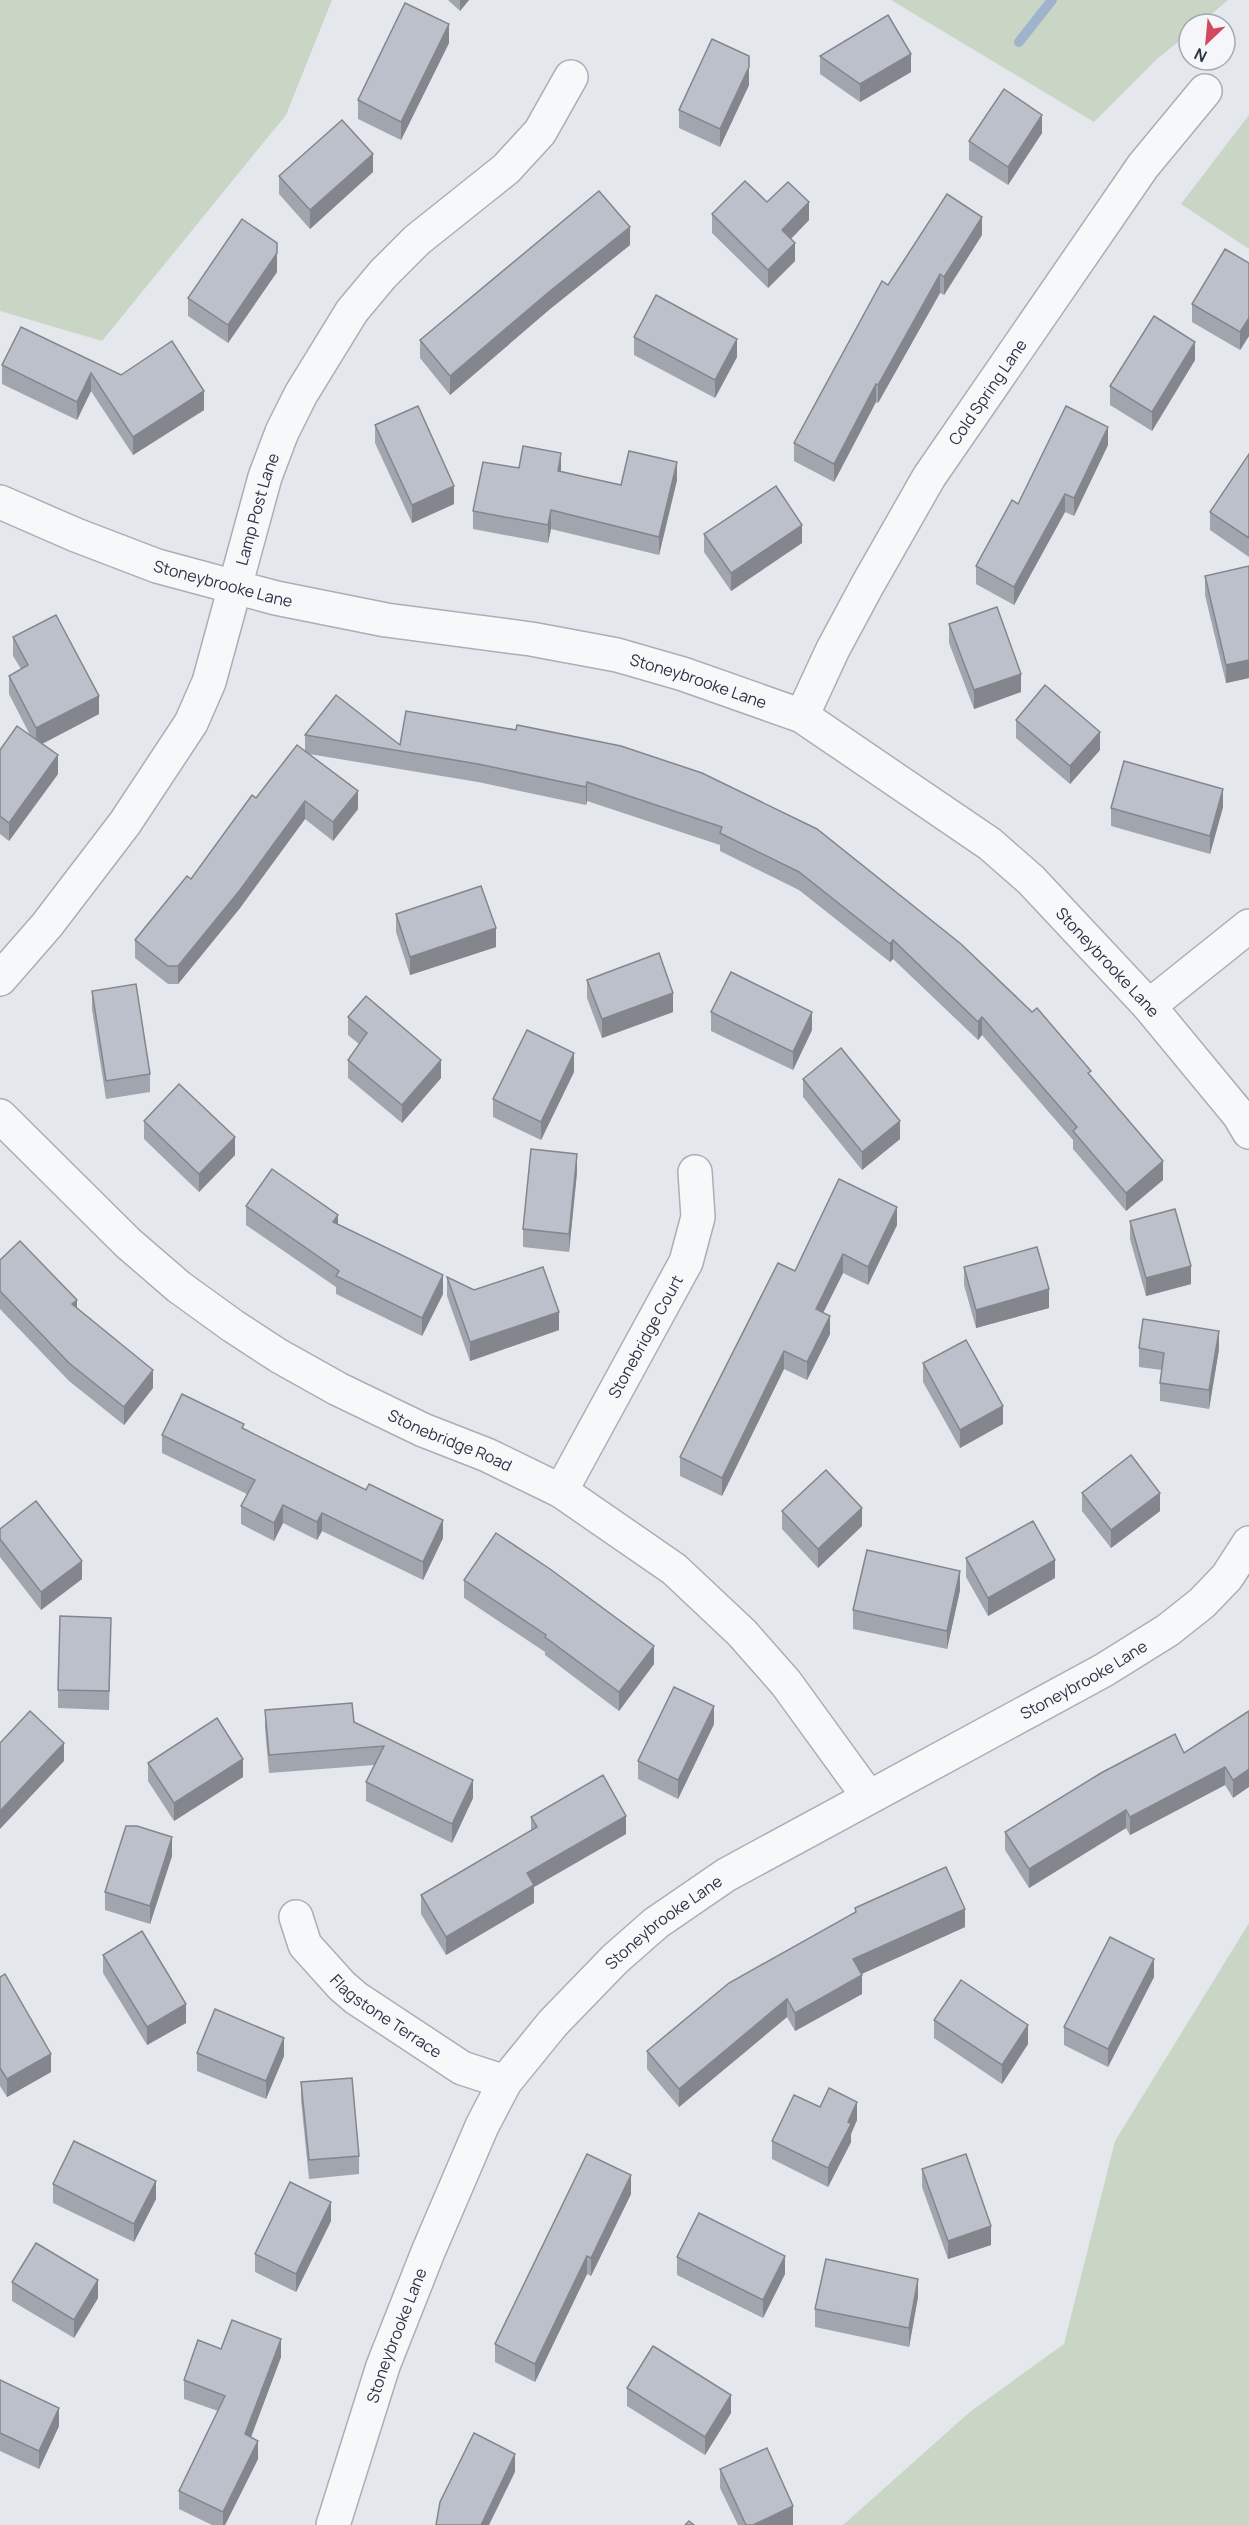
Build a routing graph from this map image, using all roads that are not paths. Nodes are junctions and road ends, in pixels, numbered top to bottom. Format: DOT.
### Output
graph roads {
  1 [pos="571,76"];
  2 [pos="1205,91"];
  3 [pos="0,502"];
  4 [pos="235,586"];
  5 [pos="801,716"];
  6 [pos="1249,926"];
  7 [pos="0,979"];
  8 [pos="1149,1006"];
  9 [pos="0,1116"];
  10 [pos="1249,1132"];
  11 [pos="695,1172"];
  12 [pos="561,1491"];
  13 [pos="1249,1544"];
  14 [pos="868,1796"];
  15 [pos="297,1917"];
  16 [pos="505,2082"];
  17 [pos="333,2525"];
  1 -- 4 [label="street, Lamp Post Lane"];
  2 -- 5 [label="street, Cold Spring Lane"];
  3 -- 4 [label="street, Stoneybrooke Lane"];
  4 -- 5 [label="street, Stoneybrooke Lane"];
  4 -- 7 [label="street, Lamp Post Lane"];
  5 -- 8 [label="street, Stoneybrooke Lane"];
  6 -- 8 [label="street"];
  8 -- 10 [label="street, Stoneybrooke Lane"];
  9 -- 12 [label="street, Stonebridge Road"];
  11 -- 12 [label="street, Stonebridge Court"];
  12 -- 14 [label="street, Stonebridge Road"];
  13 -- 14 [label="street, Stoneybrooke Lane"];
  14 -- 16 [label="street, Stoneybrooke Lane"];
  15 -- 16 [label="street, Flagstone Terrace"];
  16 -- 17 [label="street, Stoneybrooke Lane"];
}
